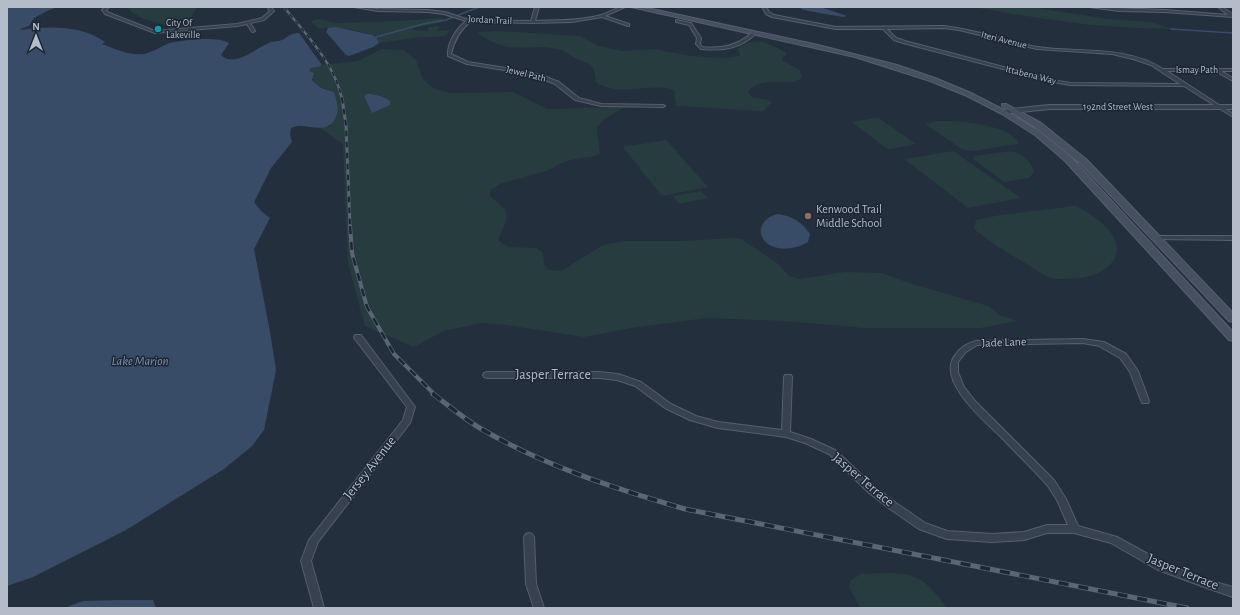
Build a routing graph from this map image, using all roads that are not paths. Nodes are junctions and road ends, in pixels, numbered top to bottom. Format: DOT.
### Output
graph roads {
  1 [pos="107,7"];
  2 [pos="269,7"];
  3 [pos="356,7"];
  4 [pos="537,7"];
  5 [pos="623,7"];
  6 [pos="634,7"];
  7 [pos="650,7"];
  8 [pos="764,7"];
  9 [pos="1091,7"];
  10 [pos="1220,7"];
  11 [pos="602,16"];
  12 [pos="1233,16"];
  13 [pos="469,21"];
  14 [pos="677,21"];
  15 [pos="533,22"];
  16 [pos="248,23"];
  17 [pos="628,25"];
  18 [pos="885,29"];
  19 [pos="253,30"];
  20 [pos="754,33"];
  21 [pos="1162,70"];
  22 [pos="1216,70"];
  23 [pos="1233,70"];
  24 [pos="1233,80"];
  25 [pos="1184,85"];
  26 [pos="663,106"];
  27 [pos="1218,107"];
  28 [pos="1233,107"];
  29 [pos="1014,110"];
  30 [pos="1003,112"];
  31 [pos="1233,116"];
  32 [pos="1157,238"];
  33 [pos="1233,238"];
  34 [pos="1233,319"];
  35 [pos="358,337"];
  36 [pos="1233,338"];
  37 [pos="487,375"];
  38 [pos="788,377"];
  39 [pos="1145,401"];
  40 [pos="786,434"];
  41 [pos="1074,529"];
  42 [pos="529,537"];
  43 [pos="1233,592"];
  44 [pos="319,608"];
  45 [pos="539,608"];
  1 -- 16 [label="street"];
  2 -- 16 [label="street"];
  3 -- 13 [label="street, Jordan Trail"];
  4 -- 15 [label="street"];
  5 -- 11 [label="street, Jordan Trail"];
  6 -- 20 [label="main road"];
  7 -- 29 [label="main road"];
  8 -- 18 [label="street, Iteri Avenue"];
  9 -- 12 [label="street"];
  10 -- 12 [label="street"];
  11 -- 15 [label="street, Jordan Trail"];
  11 -- 17 [label="street"];
  13 -- 15 [label="street, Jordan Trail"];
  13 -- 26 [label="street, Jewel Path"];
  14 -- 20 [label="street"];
  16 -- 19 [label="street"];
  18 -- 21 [label="street, Iteri Avenue"];
  18 -- 25 [label="street, Ittabena Way"];
  20 -- 30 [label="main road"];
  21 -- 22 [label="street, Ismay Path"];
  21 -- 25 [label="street, Iteri Avenue"];
  22 -- 23 [label="street, Ismay Path"];
  22 -- 24 [label="street"];
  25 -- 27 [label="street, Iteri Avenue"];
  27 -- 28 [label="street, 192nd Street West"];
  27 -- 29 [label="street, 192nd Street West"];
  27 -- 31 [label="street, Iteri Avenue"];
  29 -- 30 [label="street, 192nd Street West"];
  29 -- 32 [label="main road"];
  30 -- 36 [label="main road"];
  32 -- 33 [label="street"];
  32 -- 34 [label="main road"];
  35 -- 44 [label="street, Jersey Avenue"];
  37 -- 40 [label="street, Jasper Terrace"];
  38 -- 40 [label="street"];
  39 -- 41 [label="street, Jade Lane"];
  40 -- 41 [label="street, Jasper Terrace"];
  41 -- 43 [label="street, Jasper Terrace"];
  42 -- 45 [label="street"];
}
